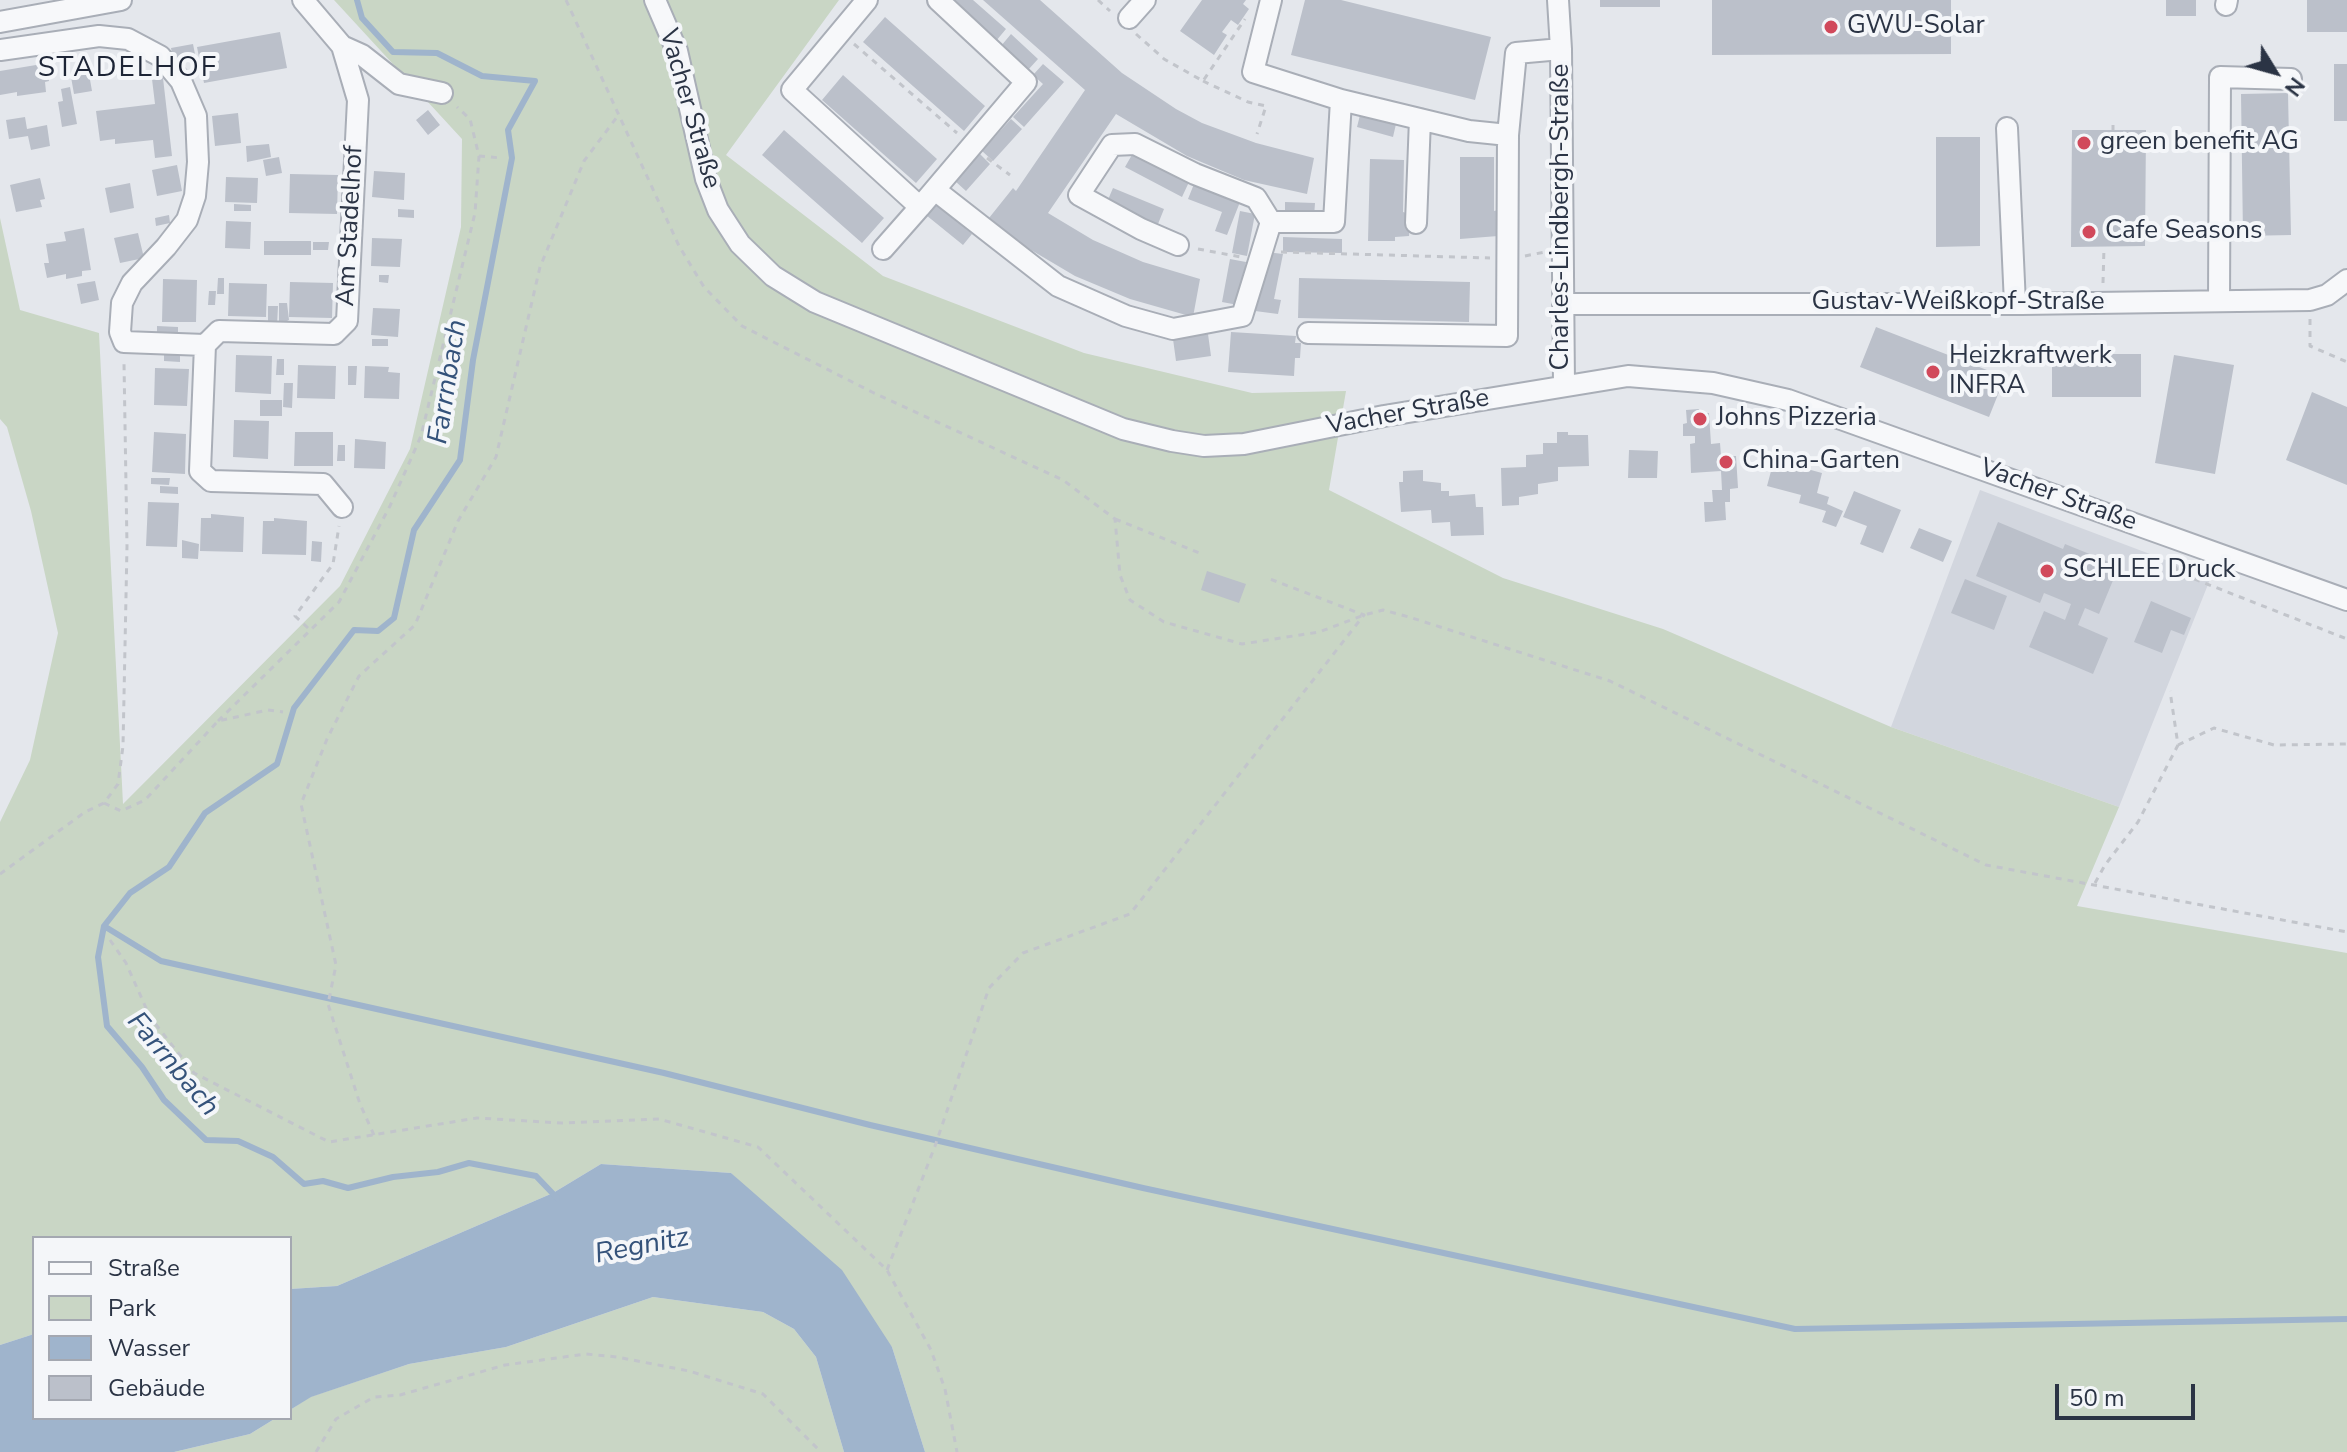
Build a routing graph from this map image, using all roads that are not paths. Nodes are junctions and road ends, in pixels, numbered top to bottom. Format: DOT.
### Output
graph roads {
  1 [pos="121,0"];
  2 [pos="303,0"];
  3 [pos="655,0"];
  4 [pos="867,0"];
  5 [pos="938,0"];
  6 [pos="1145,0"];
  7 [pos="1558,0"];
  8 [pos="1269,6"];
  9 [pos="8,14"];
  10 [pos="1127,22"];
  11 [pos="342,46"];
  12 [pos="1561,49"];
  13 [pos="0,50"];
  14 [pos="2291,79"];
  15 [pos="442,93"];
  16 [pos="1341,100"];
  17 [pos="1420,119"];
  18 [pos="2007,128"];
  19 [pos="1508,135"];
  20 [pos="935,190"];
  21 [pos="920,207"];
  22 [pos="1271,222"];
  23 [pos="1416,223"];
  24 [pos="1178,245"];
  25 [pos="883,249"];
  26 [pos="2347,280"];
  27 [pos="2219,301"];
  28 [pos="1563,304"];
  29 [pos="2015,304"];
  30 [pos="1308,333"];
  31 [pos="205,345"];
  32 [pos="1564,385"];
  33 [pos="342,507"];
  34 [pos="2347,600"];
  1 -- 9 [label="street"];
  2 -- 11 [label="street, Am Stadelhof"];
  3 -- 32 [label="street, Vacher Straße"];
  4 -- 21 [label="street"];
  5 -- 20 [label="street"];
  6 -- 10 [label="street"];
  7 -- 12 [label="street, Charles-Lindbergh-Straße"];
  8 -- 16 [label="street"];
  11 -- 15 [label="street"];
  11 -- 31 [label="street, Am Stadelhof"];
  12 -- 19 [label="street, Charles-Lindbergh-Straße"];
  12 -- 28 [label="street, Charles-Lindbergh-Straße"];
  13 -- 31 [label="street"];
  14 -- 27 [label="street"];
  16 -- 17 [label="street"];
  16 -- 22 [label="street"];
  17 -- 19 [label="street"];
  17 -- 23 [label="street"];
  18 -- 29 [label="street"];
  19 -- 30 [label="street, Charles-Lindbergh-Straße"];
  20 -- 21 [label="street"];
  20 -- 22 [label="street"];
  21 -- 25 [label="street"];
  22 -- 24 [label="street"];
  26 -- 27 [label="street, Gustav-Weißkopf-Straße"];
  27 -- 29 [label="street, Gustav-Weißkopf-Straße"];
  28 -- 29 [label="street, Gustav-Weißkopf-Straße"];
  28 -- 32 [label="street, Charles-Lindbergh-Straße"];
  31 -- 33 [label="street"];
  32 -- 34 [label="street, Vacher Straße"];
}
